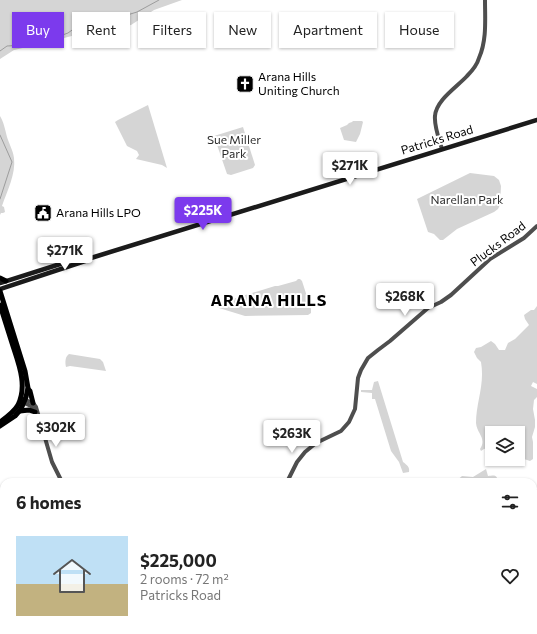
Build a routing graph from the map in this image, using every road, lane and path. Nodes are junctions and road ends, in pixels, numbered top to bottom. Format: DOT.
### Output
graph roads {
  1 [pos="485,0"];
  2 [pos="537,120"];
  3 [pos="442,149"];
  4 [pos="537,226"];
  5 [pos="91,258"];
  6 [pos="0,278"];
  7 [pos="6,280"];
  8 [pos="0,283"];
  9 [pos="0,290"];
  10 [pos="0,305"];
  11 [pos="28,388"];
  12 [pos="22,401"];
  13 [pos="33,403"];
  14 [pos="20,411"];
  15 [pos="35,412"];
  16 [pos="39,420"];
  17 [pos="0,422"];
  18 [pos="0,426"];
  19 [pos="60,478"];
  20 [pos="289,478"];
  1 -- 3 [label="street"];
  2 -- 3 [label="main road, Patricks Road"];
  3 -- 5 [label="main road, Patricks Road"];
  4 -- 20 [label="street, Plucks Road"];
  5 -- 7 [label="main road, Patricks Road"];
  5 -- 9 [label="main road, Patricks Road"];
  6 -- 7 [label="main road"];
  7 -- 8 [label="main road, Patricks Road"];
  9 -- 11 [label="main road"];
  10 -- 12 [label="main road"];
  11 -- 12 [label="main road"];
  11 -- 13 [label="main road"];
  12 -- 13 [label="street"];
  12 -- 14 [label="main road"];
  12 -- 15 [label="street"];
  12 -- 17 [label="main road"];
  13 -- 16 [label="street"];
  14 -- 15 [label="main road"];
  14 -- 18 [label="main road"];
  15 -- 16 [label="street"];
  16 -- 19 [label="street"];
}
